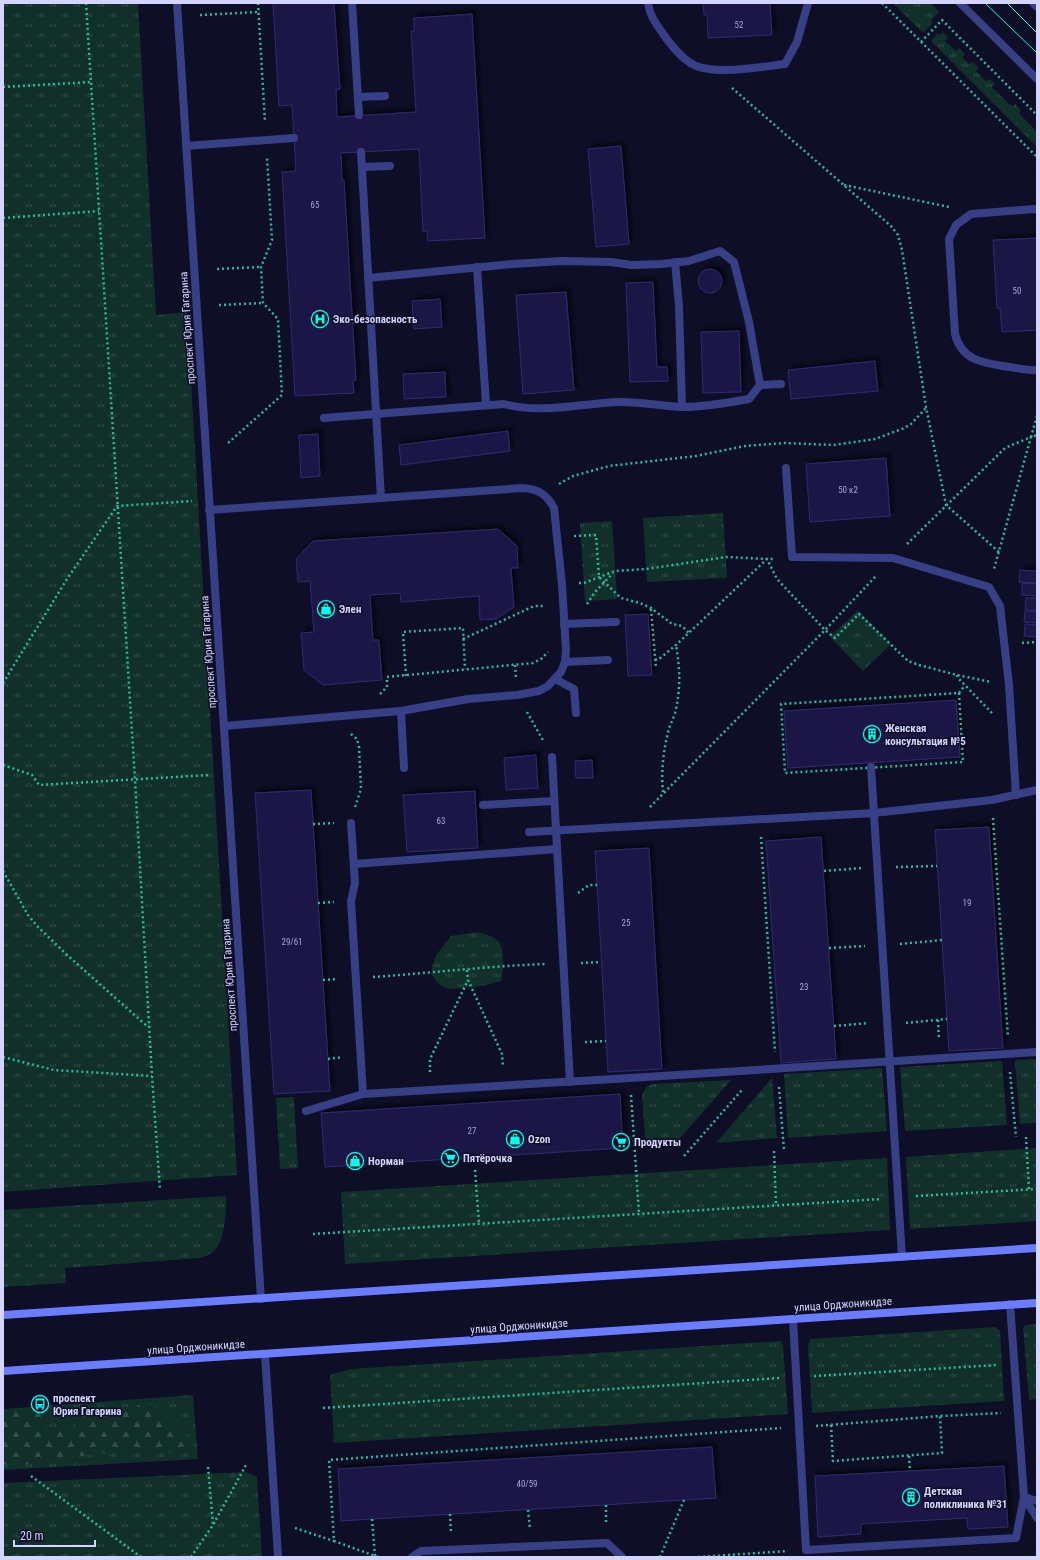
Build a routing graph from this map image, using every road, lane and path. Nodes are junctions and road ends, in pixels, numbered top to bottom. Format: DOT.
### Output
graph roads {
  1 [pos="86,3"];
  2 [pos="177,3"];
  3 [pos="258,3"];
  4 [pos="352,3"];
  5 [pos="648,3"];
  6 [pos="808,3"];
  7 [pos="882,3"];
  8 [pos="960,3"];
  9 [pos="1033,3"];
  10 [pos="1037,7"];
  11 [pos="258,12"];
  12 [pos="200,15"];
  13 [pos="921,42"];
  14 [pos="730,70"];
  15 [pos="1037,79"];
  16 [pos="91,82"];
  17 [pos="3,87"];
  18 [pos="385,96"];
  19 [pos="358,97"];
  20 [pos="1037,115"];
  21 [pos="359,116"];
  22 [pos="294,138"];
  23 [pos="266,140"];
  24 [pos="186,146"];
  25 [pos="361,152"];
  26 [pos="1037,157"];
  27 [pos="390,166"];
  28 [pos="362,167"];
  29 [pos="844,185"];
  30 [pos="1037,210"];
  31 [pos="99,211"];
  32 [pos="971,214"];
  33 [pos="3,218"];
  34 [pos="675,262"];
  35 [pos="261,267"];
  36 [pos="477,267"];
  37 [pos="216,269"];
  38 [pos="368,278"];
  39 [pos="264,303"];
  40 [pos="219,305"];
  41 [pos="1037,370"];
  42 [pos="781,384"];
  43 [pos="760,385"];
  44 [pos="486,406"];
  45 [pos="682,407"];
  46 [pos="926,407"];
  47 [pos="376,414"];
  48 [pos="1037,416"];
  49 [pos="324,418"];
  50 [pos="1037,435"];
  51 [pos="1031,437"];
  52 [pos="228,444"];
  53 [pos="786,468"];
  54 [pos="542,493"];
  55 [pos="381,498"];
  56 [pos="209,500"];
  57 [pos="946,505"];
  58 [pos="117,506"];
  59 [pos="210,510"];
  60 [pos="558,537"];
  61 [pos="999,552"];
  62 [pos="792,557"];
  63 [pos="893,558"];
  64 [pos="766,559"];
  65 [pos="615,571"];
  66 [pos="599,577"];
  67 [pos="604,582"];
  68 [pos="562,585"];
  69 [pos="989,587"];
  70 [pos="550,605"];
  71 [pos="651,608"];
  72 [pos="616,622"];
  73 [pos="564,624"];
  74 [pos="825,630"];
  75 [pos="689,633"];
  76 [pos="463,639"];
  77 [pos="676,645"];
  78 [pos="550,649"];
  79 [pos="608,660"];
  80 [pos="655,660"];
  81 [pos="565,662"];
  82 [pos="656,668"];
  83 [pos="465,669"];
  84 [pos="957,675"];
  85 [pos="406,676"];
  86 [pos="555,679"];
  87 [pos="3,683"];
  88 [pos="965,685"];
  89 [pos="1009,685"];
  90 [pos="958,693"];
  91 [pos="378,696"];
  92 [pos="401,712"];
  93 [pos="576,713"];
  94 [pos="1012,724"];
  95 [pos="224,726"];
  96 [pos="345,732"];
  97 [pos="552,757"];
  98 [pos="3,765"];
  99 [pos="871,767"];
  100 [pos="404,768"];
  101 [pos="228,774"];
  102 [pos="135,780"];
  103 [pos="1037,790"];
  104 [pos="663,793"];
  105 [pos="1016,795"];
  106 [pos="992,800"];
  107 [pos="554,801"];
  108 [pos="483,805"];
  109 [pos="874,813"];
  110 [pos="760,819"];
  111 [pos="351,823"];
  112 [pos="632,826"];
  113 [pos="556,830"];
  114 [pos="529,832"];
  115 [pos="557,848"];
  116 [pos="354,864"];
  117 [pos="3,871"];
  118 [pos="563,964"];
  119 [pos="467,970"];
  120 [pos="355,978"];
  121 [pos="468,980"];
  122 [pos="947,1019"];
  123 [pos="888,1025"];
  124 [pos="834,1026"];
  125 [pos="149,1027"];
  126 [pos="1037,1052"];
  127 [pos="1009,1054"];
  128 [pos="3,1057"];
  129 [pos="891,1061"];
  130 [pos="777,1068"];
  131 [pos="759,1070"];
  132 [pos="152,1076"];
  133 [pos="630,1078"];
  134 [pos="570,1082"];
  135 [pos="504,1086"];
  136 [pos="431,1090"];
  137 [pos="362,1094"];
  138 [pos="306,1110"];
  139 [pos="1016,1137"];
  140 [pos="1026,1137"];
  141 [pos="784,1150"];
  142 [pos="774,1151"];
  143 [pos="684,1156"];
  144 [pos="475,1170"];
  145 [pos="1029,1189"];
  146 [pos="1037,1189"];
  147 [pos="160,1190"];
  148 [pos="898,1198"];
  149 [pos="776,1205"];
  150 [pos="639,1213"];
  151 [pos="479,1224"];
  152 [pos="313,1234"];
  153 [pos="1037,1248"];
  154 [pos="902,1257"];
  155 [pos="261,1299"];
  156 [pos="1037,1303"];
  157 [pos="1010,1304"];
  158 [pos="3,1316"];
  159 [pos="793,1319"];
  160 [pos="265,1354"];
  161 [pos="1014,1364"];
  162 [pos="3,1371"];
  163 [pos="797,1377"];
  164 [pos="323,1408"];
  165 [pos="1018,1413"];
  166 [pos="940,1416"];
  167 [pos="831,1425"];
  168 [pos="799,1427"];
  169 [pos="909,1456"];
  170 [pos="246,1464"];
  171 [pos="208,1467"];
  172 [pos="910,1471"];
  173 [pos="31,1476"];
  174 [pos="1024,1497"];
  175 [pos="684,1500"];
  176 [pos="1037,1501"];
  177 [pos="1037,1518"];
  178 [pos="372,1519"];
  179 [pos="213,1525"];
  180 [pos="295,1528"];
  181 [pos="334,1541"];
  182 [pos="806,1550"];
  183 [pos="377,1556"];
  184 [pos="141,1557"];
  185 [pos="191,1557"];
  186 [pos="278,1557"];
  187 [pos="412,1557"];
  188 [pos="622,1557"];
  189 [pos="660,1557"];
  190 [pos="698,1557"];
  1 -- 16 [label="path"];
  2 -- 24 [label="street, проспект Юрия Гагарина"];
  3 -- 11 [label="path"];
  4 -- 19 [label="street"];
  5 -- 14 [label="street"];
  6 -- 14 [label="street"];
  7 -- 13 [label="path"];
  8 -- 15 [label="street"];
  9 -- 10 [label="street"];
  11 -- 12 [label="path"];
  11 -- 23 [label="path"];
  13 -- 20 [label="path"];
  13 -- 26 [label="path"];
  14 -- 29 [label="path"];
  16 -- 17 [label="path"];
  16 -- 31 [label="path"];
  18 -- 19 [label="street"];
  19 -- 21 [label="street"];
  22 -- 23 [label="street"];
  23 -- 24 [label="street"];
  23 -- 35 [label="path"];
  24 -- 56 [label="street, проспект Юрия Гагарина"];
  25 -- 28 [label="street"];
  27 -- 28 [label="street"];
  28 -- 38 [label="street"];
  29 -- 32 [label="path"];
  29 -- 46 [label="path"];
  30 -- 32 [label="street"];
  31 -- 33 [label="path"];
  31 -- 58 [label="path"];
  32 -- 41 [label="street"];
  34 -- 36 [label="street"];
  34 -- 43 [label="street"];
  34 -- 45 [label="street"];
  35 -- 37 [label="path"];
  35 -- 39 [label="path"];
  36 -- 38 [label="street"];
  36 -- 44 [label="street"];
  38 -- 47 [label="street"];
  39 -- 40 [label="path"];
  39 -- 52 [label="path"];
  42 -- 43 [label="street"];
  43 -- 45 [label="street"];
  44 -- 45 [label="street"];
  44 -- 47 [label="street"];
  46 -- 54 [label="path"];
  46 -- 57 [label="path"];
  47 -- 49 [label="street"];
  47 -- 55 [label="street"];
  48 -- 51 [label="path"];
  50 -- 51 [label="path"];
  51 -- 57 [label="path"];
  51 -- 61 [label="path"];
  53 -- 62 [label="street"];
  54 -- 55 [label="street"];
  54 -- 60 [label="street"];
  55 -- 59 [label="street"];
  56 -- 58 [label="path"];
  56 -- 59 [label="street, проспект Юрия Гагарина"];
  57 -- 61 [label="path"];
  57 -- 63 [label="path"];
  58 -- 87 [label="path"];
  58 -- 102 [label="path"];
  59 -- 95 [label="street, проспект Юрия Гагарина"];
  60 -- 66 [label="path"];
  60 -- 68 [label="street"];
  61 -- 69 [label="path"];
  62 -- 63 [label="street"];
  62 -- 64 [label="path"];
  63 -- 69 [label="street"];
  63 -- 74 [label="path"];
  64 -- 65 [label="path"];
  64 -- 74 [label="path"];
  64 -- 75 [label="path"];
  65 -- 66 [label="path"];
  65 -- 67 [label="path"];
  66 -- 67 [label="path"];
  66 -- 68 [label="path"];
  67 -- 71 [label="path"];
  67 -- 73 [label="path"];
  68 -- 73 [label="street"];
  69 -- 89 [label="street"];
  70 -- 76 [label="path"];
  71 -- 75 [label="path"];
  71 -- 80 [label="path"];
  72 -- 73 [label="street"];
  73 -- 81 [label="street"];
  74 -- 84 [label="path"];
  74 -- 104 [label="path"];
  75 -- 77 [label="path"];
  76 -- 83 [label="path"];
  76 -- 85 [label="path"];
  77 -- 80 [label="path"];
  77 -- 104 [label="path"];
  78 -- 83 [label="path"];
  79 -- 81 [label="street"];
  80 -- 82 [label="path"];
  81 -- 86 [label="street"];
  83 -- 85 [label="path"];
  84 -- 88 [label="path"];
  84 -- 89 [label="path"];
  85 -- 91 [label="path"];
  86 -- 92 [label="street"];
  86 -- 93 [label="street"];
  88 -- 90 [label="path"];
  88 -- 94 [label="path"];
  89 -- 94 [label="street"];
  90 -- 99 [label="path"];
  90 -- 99 [label="path"];
  92 -- 95 [label="street"];
  92 -- 100 [label="street"];
  94 -- 105 [label="street"];
  95 -- 101 [label="street, проспект Юрия Гагарина"];
  96 -- 111 [label="path"];
  97 -- 107 [label="street"];
  98 -- 102 [label="path"];
  99 -- 109 [label="street"];
  101 -- 102 [label="path"];
  101 -- 155 [label="street, проспект Юрия Гагарина"];
  102 -- 125 [label="path"];
  103 -- 105 [label="street"];
  104 -- 112 [label="path"];
  105 -- 106 [label="street"];
  106 -- 109 [label="street"];
  106 -- 127 [label="path"];
  107 -- 108 [label="street"];
  107 -- 113 [label="street"];
  109 -- 110 [label="street"];
  109 -- 123 [label="street"];
  110 -- 112 [label="street"];
  110 -- 130 [label="path"];
  111 -- 116 [label="street"];
  112 -- 113 [label="street"];
  113 -- 114 [label="street"];
  113 -- 115 [label="street"];
  115 -- 116 [label="street"];
  115 -- 118 [label="street"];
  116 -- 120 [label="street"];
  117 -- 125 [label="path"];
  118 -- 119 [label="path"];
  118 -- 134 [label="street"];
  119 -- 120 [label="path"];
  119 -- 121 [label="path"];
  120 -- 137 [label="street"];
  121 -- 135 [label="path"];
  121 -- 136 [label="path"];
  122 -- 123 [label="path"];
  123 -- 124 [label="path"];
  123 -- 129 [label="street"];
  125 -- 132 [label="path"];
  126 -- 127 [label="street"];
  127 -- 129 [label="street"];
  127 -- 139 [label="path"];
  128 -- 132 [label="path"];
  129 -- 130 [label="street"];
  129 -- 148 [label="street"];
  130 -- 131 [label="street"];
  130 -- 141 [label="path"];
  131 -- 133 [label="street"];
  131 -- 143 [label="path"];
  132 -- 147 [label="path"];
  133 -- 134 [label="street"];
  133 -- 150 [label="path"];
  134 -- 135 [label="street"];
  135 -- 136 [label="street"];
  136 -- 137 [label="street"];
  137 -- 138 [label="street"];
  140 -- 145 [label="path"];
  142 -- 149 [label="path"];
  144 -- 151 [label="path"];
  145 -- 146 [label="path"];
  145 -- 148 [label="path"];
  148 -- 149 [label="path"];
  148 -- 154 [label="street"];
  149 -- 150 [label="path"];
  150 -- 151 [label="path"];
  151 -- 152 [label="path"];
  153 -- 154 [label="main road"];
  154 -- 155 [label="main road"];
  155 -- 158 [label="main road"];
  156 -- 157 [label="main road, улица Орджоникидзе"];
  157 -- 159 [label="main road, улица Орджоникидзе"];
  157 -- 161 [label="street"];
  159 -- 160 [label="main road, улица Орджоникидзе"];
  159 -- 163 [label="street"];
  160 -- 162 [label="main road, улица Орджоникидзе"];
  160 -- 186 [label="street"];
  161 -- 163 [label="path"];
  161 -- 165 [label="street"];
  163 -- 164 [label="path"];
  163 -- 168 [label="street"];
  165 -- 166 [label="path"];
  165 -- 174 [label="street"];
  166 -- 167 [label="path"];
  166 -- 169 [label="path"];
  167 -- 168 [label="path"];
  167 -- 169 [label="path"];
  168 -- 181 [label="path"];
  168 -- 182 [label="street"];
  169 -- 172 [label="path"];
  170 -- 179 [label="path"];
  171 -- 179 [label="path"];
  173 -- 184 [label="path"];
  174 -- 176 [label="street"];
  174 -- 177 [label="street"];
  174 -- 182 [label="street"];
  175 -- 189 [label="path"];
  178 -- 183 [label="path"];
  179 -- 185 [label="path"];
  180 -- 181 [label="path"];
  181 -- 183 [label="path"];
  182 -- 190 [label="path"];
  187 -- 188 [label="street"];
}
